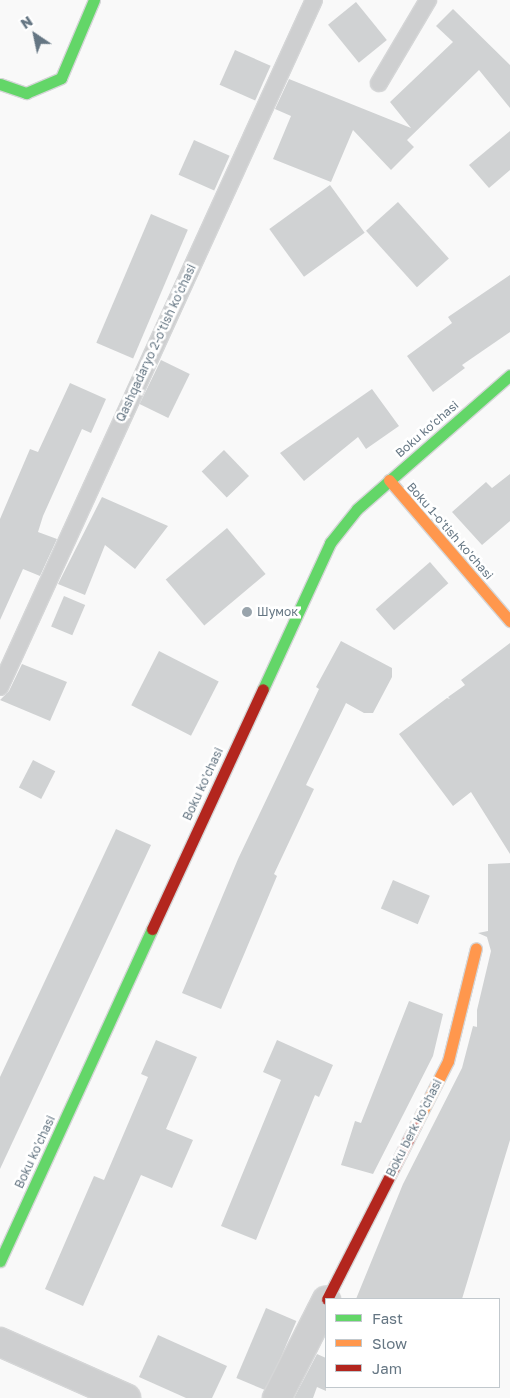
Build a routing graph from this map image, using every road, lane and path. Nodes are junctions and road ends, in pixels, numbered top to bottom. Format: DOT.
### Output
graph roads {
  1 [pos="94,0"];
  2 [pos="314,0"];
  3 [pos="428,0"];
  4 [pos="379,83"];
  5 [pos="0,84"];
  6 [pos="510,375"];
  7 [pos="389,480"];
  8 [pos="510,622"];
  9 [pos="0,687"];
  10 [pos="476,948"];
  11 [pos="0,1261"];
  12 [pos="328,1298"];
  13 [pos="325,1304"];
  14 [pos="0,1342"];
  15 [pos="126,1398"];
  16 [pos="278,1398"];
  1 -- 5 [label="street"];
  2 -- 9 [label="lane, Qashqadaryo 2-o'tish ko'chasi"];
  3 -- 4 [label="lane"];
  6 -- 7 [label="street, Boku ko'chasi"];
  7 -- 8 [label="street, Boku 1-o'tish ko'chasi"];
  7 -- 11 [label="street, Boku ko'chasi"];
  10 -- 12 [label="street, Boku berk ko'chasi"];
  13 -- 16 [label="street, Boku berk ko'chasi"];
  14 -- 15 [label="street"];
}
